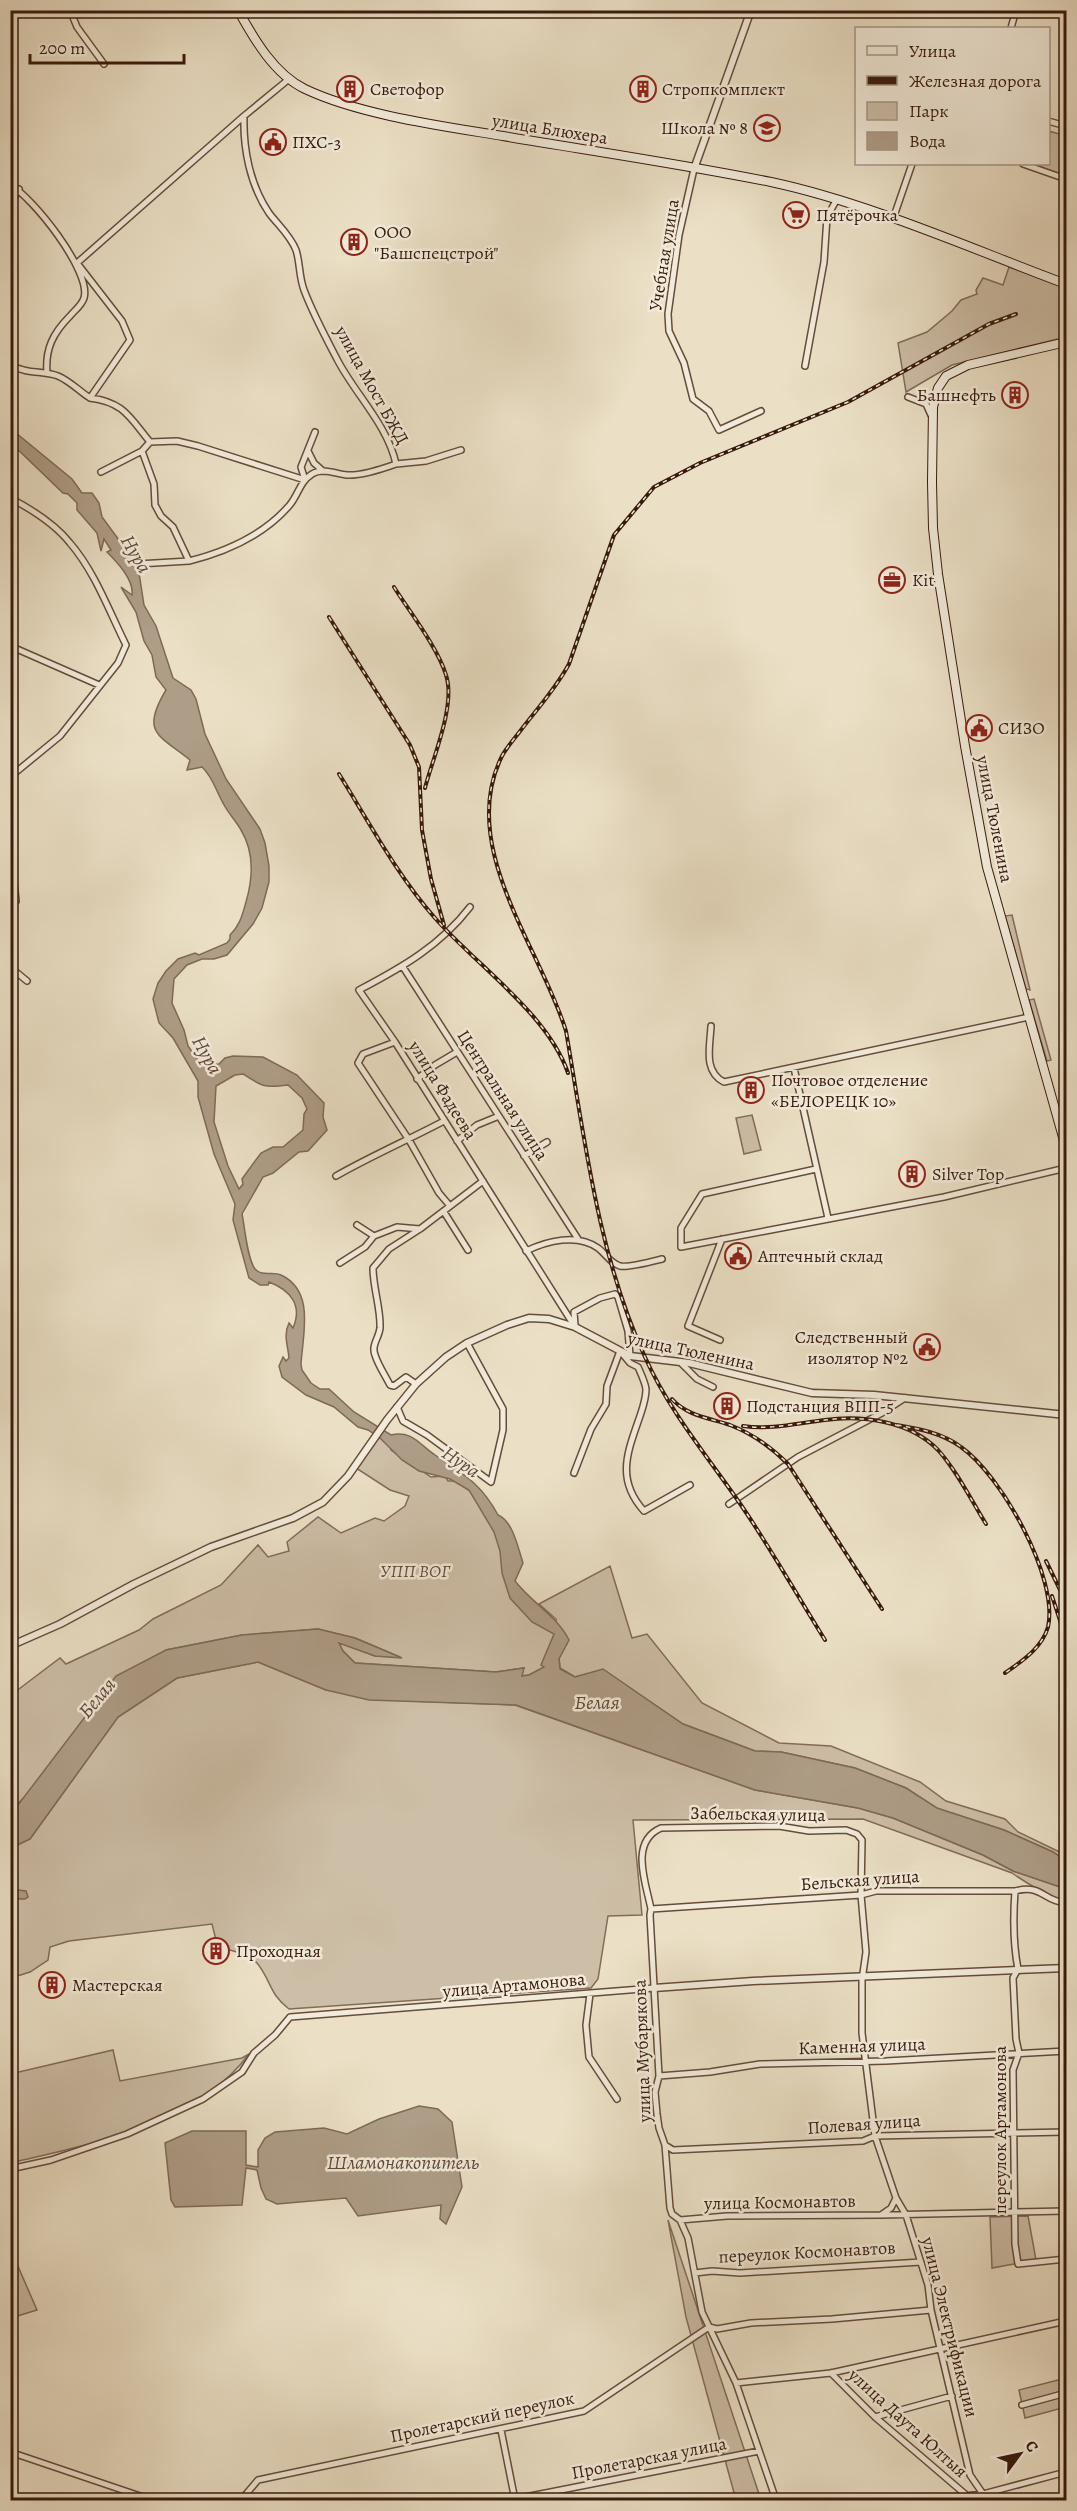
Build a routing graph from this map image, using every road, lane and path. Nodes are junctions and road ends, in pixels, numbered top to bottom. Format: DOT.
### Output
graph roads {
  1 [pos="70,10"];
  2 [pos="238,10"];
  3 [pos="751,10"];
  4 [pos="1016,10"];
  5 [pos="1011,27"];
  6 [pos="104,64"];
  7 [pos="289,79"];
  8 [pos="244,116"];
  9 [pos="1050,122"];
  10 [pos="1066,126"];
  11 [pos="912,165"];
  12 [pos="1026,165"];
  13 [pos="694,169"];
  14 [pos="1066,179"];
  15 [pos="10,185"];
  16 [pos="19,189"];
  17 [pos="837,200"];
  18 [pos="10,205"];
  19 [pos="893,220"];
  20 [pos="77,263"];
  21 [pos="1066,284"];
  22 [pos="1066,342"];
  23 [pos="10,365"];
  24 [pos="805,366"];
  25 [pos="47,373"];
  26 [pos="908,397"];
  27 [pos="90,398"];
  28 [pos="761,411"];
  29 [pos="933,420"];
  30 [pos="315,432"];
  31 [pos="150,442"];
  32 [pos="461,450"];
  33 [pos="142,451"];
  34 [pos="308,451"];
  35 [pos="396,464"];
  36 [pos="323,471"];
  37 [pos="101,472"];
  38 [pos="304,480"];
  39 [pos="10,498"];
  40 [pos="189,561"];
  41 [pos="138,564"];
  42 [pos="10,646"];
  43 [pos="99,685"];
  44 [pos="10,777"];
  45 [pos="10,787"];
  46 [pos="10,808"];
  47 [pos="10,844"];
  48 [pos="16,901"];
  49 [pos="470,908"];
  50 [pos="10,967"];
  51 [pos="403,967"];
  52 [pos="27,981"];
  53 [pos="1029,1017"];
  54 [pos="711,1026"];
  55 [pos="395,1042"];
  56 [pos="457,1052"];
  57 [pos="794,1068"];
  58 [pos="417,1079"];
  59 [pos="499,1116"];
  60 [pos="444,1121"];
  61 [pos="409,1140"];
  62 [pos="457,1141"];
  63 [pos="547,1142"];
  64 [pos="1066,1148"];
  65 [pos="524,1156"];
  66 [pos="1066,1168"];
  67 [pos="816,1169"];
  68 [pos="336,1176"];
  69 [pos="483,1181"];
  70 [pos="450,1206"];
  71 [pos="444,1212"];
  72 [pos="828,1218"];
  73 [pos="357,1225"];
  74 [pos="420,1229"];
  75 [pos="374,1236"];
  76 [pos="578,1239"];
  77 [pos="722,1239"];
  78 [pos="468,1250"];
  79 [pos="526,1251"];
  80 [pos="662,1259"];
  81 [pos="339,1263"];
  82 [pos="575,1327"];
  83 [pos="720,1340"];
  84 [pos="467,1343"];
  85 [pos="620,1351"];
  86 [pos="630,1356"];
  87 [pos="680,1362"];
  88 [pos="416,1384"];
  89 [pos="713,1387"];
  90 [pos="905,1398"];
  91 [pos="397,1407"];
  92 [pos="1066,1415"];
  93 [pos="574,1473"];
  94 [pos="690,1485"];
  95 [pos="729,1504"];
  96 [pos="10,1646"];
  97 [pos="652,1832"];
  98 [pos="862,1840"];
  99 [pos="1015,1891"];
  100 [pos="861,1895"];
  101 [pos="1066,1903"];
  102 [pos="651,1909"];
  103 [pos="1066,1968"];
  104 [pos="1018,1969"];
  105 [pos="862,1976"];
  106 [pos="654,1988"];
  107 [pos="590,1994"];
  108 [pos="1066,2051"];
  109 [pos="1019,2053"];
  110 [pos="864,2061"];
  111 [pos="659,2076"];
  112 [pos="617,2099"];
  113 [pos="1066,2132"];
  114 [pos="1012,2133"];
  115 [pos="875,2136"];
  116 [pos="665,2145"];
  117 [pos="10,2169"];
  118 [pos="896,2198"];
  119 [pos="1015,2211"];
  120 [pos="1066,2211"];
  121 [pos="881,2215"];
  122 [pos="906,2215"];
  123 [pos="680,2220"];
  124 [pos="1066,2259"];
  125 [pos="921,2262"];
  126 [pos="696,2273"];
  127 [pos="931,2310"];
  128 [pos="1066,2321"];
  129 [pos="709,2327"];
  130 [pos="940,2348"];
  131 [pos="831,2373"];
  132 [pos="736,2383"];
  133 [pos="1066,2393"];
  134 [pos="952,2396"];
  135 [pos="1022,2405"];
  136 [pos="874,2417"];
  137 [pos="501,2430"];
  138 [pos="759,2451"];
  139 [pos="10,2452"];
  140 [pos="1066,2472"];
  141 [pos="965,2494"];
  142 [pos="984,2497"];
  143 [pos="152,2500"];
  144 [pos="242,2500"];
  145 [pos="514,2500"];
  146 [pos="776,2500"];
  147 [pos="928,2500"];
  1 -- 6 [label="street"];
  2 -- 7 [label="main road, улица Блюхера"];
  3 -- 13 [label="street"];
  4 -- 5 [label="street"];
  7 -- 8 [label="street"];
  7 -- 13 [label="main road, улица Блюхера"];
  8 -- 20 [label="street"];
  8 -- 35 [label="street, улица Мост БЖД"];
  9 -- 10 [label="street"];
  11 -- 19 [label="street"];
  12 -- 14 [label="street"];
  13 -- 17 [label="main road, улица Блюхера"];
  13 -- 28 [label="street, Учебная улица"];
  15 -- 16 [label="street"];
  16 -- 18 [label="street"];
  16 -- 20 [label="street"];
  17 -- 19 [label="main road, улица Блюхера"];
  17 -- 24 [label="street"];
  19 -- 21 [label="main road, улица Блюхера"];
  20 -- 25 [label="street"];
  20 -- 27 [label="street"];
  22 -- 29 [label="main road, улица Тюленина"];
  23 -- 25 [label="street"];
  25 -- 27 [label="street"];
  26 -- 29 [label="street"];
  27 -- 31 [label="street"];
  29 -- 53 [label="main road, улица Тюленина"];
  30 -- 34 [label="street"];
  31 -- 33 [label="street"];
  31 -- 38 [label="street"];
  32 -- 35 [label="street"];
  33 -- 37 [label="street"];
  33 -- 40 [label="street"];
  34 -- 36 [label="street"];
  34 -- 38 [label="street"];
  35 -- 36 [label="street, улица Мост БЖД"];
  36 -- 38 [label="street"];
  38 -- 40 [label="street"];
  39 -- 43 [label="street"];
  40 -- 41 [label="street"];
  42 -- 43 [label="street"];
  43 -- 44 [label="street"];
  45 -- 46 [label="street"];
  47 -- 48 [label="street"];
  49 -- 51 [label="street, улица Фадеева"];
  50 -- 52 [label="street"];
  51 -- 55 [label="street, улица Фадеева"];
  51 -- 56 [label="street, Центральная улица"];
  53 -- 57 [label="street"];
  53 -- 64 [label="main road, улица Тюленина"];
  54 -- 57 [label="street"];
  55 -- 58 [label="street, улица Фадеева"];
  55 -- 61 [label="street"];
  56 -- 58 [label="street"];
  56 -- 59 [label="street, Центральная улица"];
  57 -- 67 [label="street"];
  58 -- 60 [label="street, улица Фадеева"];
  59 -- 62 [label="street"];
  59 -- 65 [label="street, Центральная улица"];
  60 -- 61 [label="street"];
  60 -- 62 [label="street, улица Фадеева"];
  61 -- 68 [label="street"];
  61 -- 70 [label="street"];
  62 -- 69 [label="street, улица Фадеева"];
  63 -- 65 [label="street"];
  65 -- 76 [label="street, Центральная улица"];
  66 -- 72 [label="street"];
  67 -- 72 [label="street"];
  67 -- 77 [label="street"];
  69 -- 70 [label="street"];
  69 -- 79 [label="street, улица Фадеева"];
  70 -- 71 [label="street"];
  71 -- 74 [label="street"];
  71 -- 78 [label="street"];
  72 -- 77 [label="street"];
  73 -- 75 [label="street"];
  74 -- 75 [label="street"];
  74 -- 88 [label="street"];
  75 -- 81 [label="street"];
  76 -- 79 [label="street"];
  76 -- 80 [label="street"];
  77 -- 83 [label="street"];
  79 -- 82 [label="street, улица Фадеева"];
  82 -- 84 [label="street, улица Тюленина"];
  82 -- 85 [label="street, улица Тюленина"];
  82 -- 86 [label="street"];
  84 -- 88 [label="street, улица Тюленина"];
  84 -- 91 [label="street"];
  85 -- 86 [label="street, улица Тюленина"];
  85 -- 93 [label="street"];
  85 -- 94 [label="street"];
  86 -- 87 [label="street, улица Тюленина"];
  87 -- 89 [label="street"];
  87 -- 90 [label="street, улица Тюленина"];
  88 -- 91 [label="street, улица Тюленина"];
  90 -- 92 [label="street, улица Тюленина"];
  90 -- 95 [label="street"];
  91 -- 96 [label="street, улица Тюленина"];
  97 -- 98 [label="street, Забельская улица"];
  97 -- 102 [label="street, улица Мубарякова"];
  98 -- 100 [label="street, улица Электрификации"];
  99 -- 100 [label="street, Бельская улица"];
  99 -- 101 [label="street, Бельская улица"];
  99 -- 104 [label="street, переулок Артамонова"];
  100 -- 102 [label="street, Бельская улица"];
  100 -- 105 [label="street, улица Электрификации"];
  102 -- 106 [label="street, улица Мубарякова"];
  103 -- 104 [label="street, улица Артамонова"];
  104 -- 105 [label="street, улица Артамонова"];
  104 -- 109 [label="street, переулок Артамонова"];
  105 -- 106 [label="street, улица Артамонова"];
  105 -- 110 [label="street, улица Электрификации"];
  106 -- 107 [label="street, улица Артамонова"];
  106 -- 111 [label="street, улица Мубарякова"];
  107 -- 112 [label="street"];
  107 -- 117 [label="street, улица Артамонова"];
  108 -- 109 [label="street, Каменная улица"];
  109 -- 110 [label="street, Каменная улица"];
  109 -- 114 [label="street, переулок Артамонова"];
  110 -- 111 [label="street, Каменная улица"];
  110 -- 115 [label="street, улица Электрификации"];
  111 -- 116 [label="street, улица Мубарякова"];
  113 -- 114 [label="street, Полевая улица"];
  114 -- 115 [label="street, Полевая улица"];
  114 -- 119 [label="street, переулок Артамонова"];
  115 -- 116 [label="street, Полевая улица"];
  115 -- 118 [label="street, улица Электрификации"];
  116 -- 123 [label="street, улица Мубарякова"];
  118 -- 121 [label="street, улица Космонавтов"];
  118 -- 122 [label="street, улица Электрификации"];
  119 -- 120 [label="street, улица Космонавтов"];
  119 -- 122 [label="street, улица Космонавтов"];
  119 -- 124 [label="street, переулок Артамонова"];
  121 -- 122 [label="street, улица Космонавтов"];
  121 -- 123 [label="street, улица Космонавтов"];
  122 -- 125 [label="street, улица Электрификации"];
  123 -- 126 [label="street, улица Мубарякова"];
  125 -- 126 [label="street, переулок Космонавтов"];
  125 -- 127 [label="street, улица Электрификации"];
  126 -- 129 [label="street, улица Мубарякова"];
  127 -- 129 [label="street"];
  127 -- 130 [label="street, улица Электрификации"];
  128 -- 130 [label="street"];
  129 -- 132 [label="street, улица Мубарякова"];
  129 -- 137 [label="street, Пролетарский переулок"];
  130 -- 131 [label="street"];
  130 -- 134 [label="street, улица Электрификации"];
  131 -- 132 [label="street"];
  131 -- 136 [label="street, улица Даута Юлтыя"];
  132 -- 138 [label="street, улица Мубарякова"];
  133 -- 135 [label="street"];
  134 -- 136 [label="street"];
  134 -- 142 [label="street, улица Электрификации"];
  136 -- 141 [label="street, улица Даута Юлтыя"];
  137 -- 144 [label="street, Пролетарский переулок"];
  137 -- 145 [label="street"];
  138 -- 145 [label="street, Пролетарская улица"];
  138 -- 146 [label="street, улица Мубарякова"];
  139 -- 143 [label="street"];
  140 -- 142 [label="street"];
  141 -- 142 [label="street"];
  141 -- 147 [label="street"];
}
